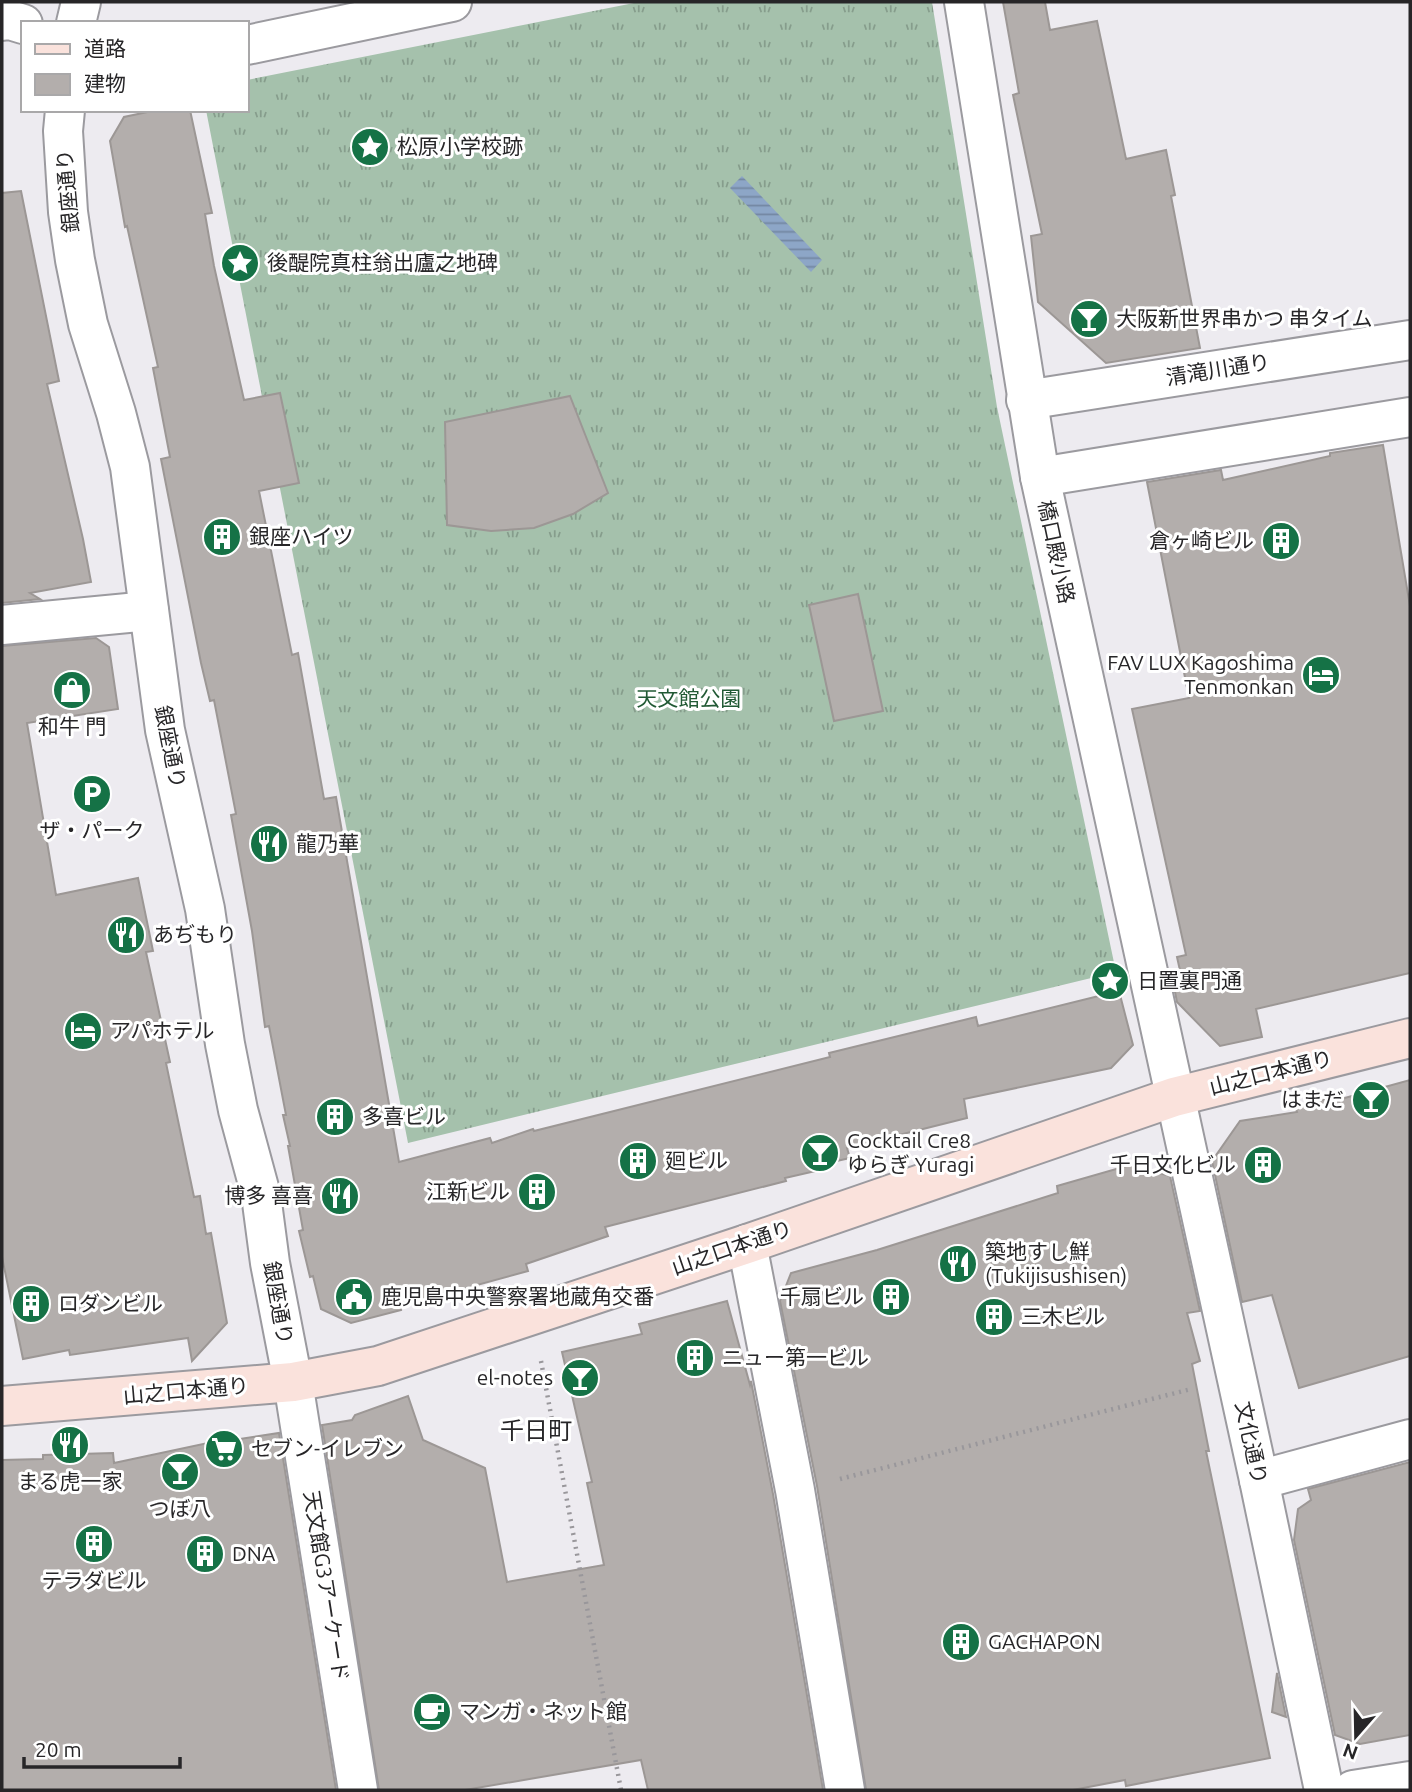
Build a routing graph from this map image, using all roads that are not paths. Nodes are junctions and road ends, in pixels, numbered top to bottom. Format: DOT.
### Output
graph roads {
  1 [pos="81,2"];
  2 [pos="452,2"];
  3 [pos="964,2"];
  4 [pos="2,21"];
  5 [pos="76,21"];
  6 [pos="21,23"];
  7 [pos="248,45"];
  8 [pos="65,112"];
  9 [pos="1410,341"];
  10 [pos="1026,400"];
  11 [pos="1410,417"];
  12 [pos="1040,477"];
  13 [pos="149,611"];
  14 [pos="2,625"];
  15 [pos="1410,1038"];
  16 [pos="1174,1097"];
  17 [pos="747,1244"];
  18 [pos="293,1382"];
  19 [pos="2,1406"];
  20 [pos="1410,1439"];
  21 [pos="1259,1480"];
  22 [pos="1410,1781"];
  23 [pos="358,1790"];
  24 [pos="845,1790"];
  25 [pos="1324,1790"];
  26 [pos="1353,1790"];
  1 -- 5 [label="street"];
  2 -- 7 [label="street"];
  3 -- 10 [label="street, 橋口殿小路"];
  4 -- 6 [label="street"];
  8 -- 13 [label="street, 銀座通り"];
  9 -- 10 [label="street, 清滝川通り"];
  10 -- 12 [label="street, 橋口殿小路"];
  11 -- 12 [label="street"];
  12 -- 16 [label="street, 橋口殿小路"];
  13 -- 14 [label="street"];
  13 -- 18 [label="street, 銀座通り"];
  15 -- 16 [label="street, 山之口本通り"];
  16 -- 17 [label="street, 山之口本通り"];
  16 -- 21 [label="street, 文化通り"];
  17 -- 18 [label="street, 山之口本通り"];
  17 -- 24 [label="street"];
  18 -- 19 [label="street, 山之口本通り"];
  18 -- 23 [label="street, 天文館G3アーケード"];
  20 -- 21 [label="street"];
  21 -- 25 [label="street, 文化通り"];
  22 -- 26 [label="street"];
}
